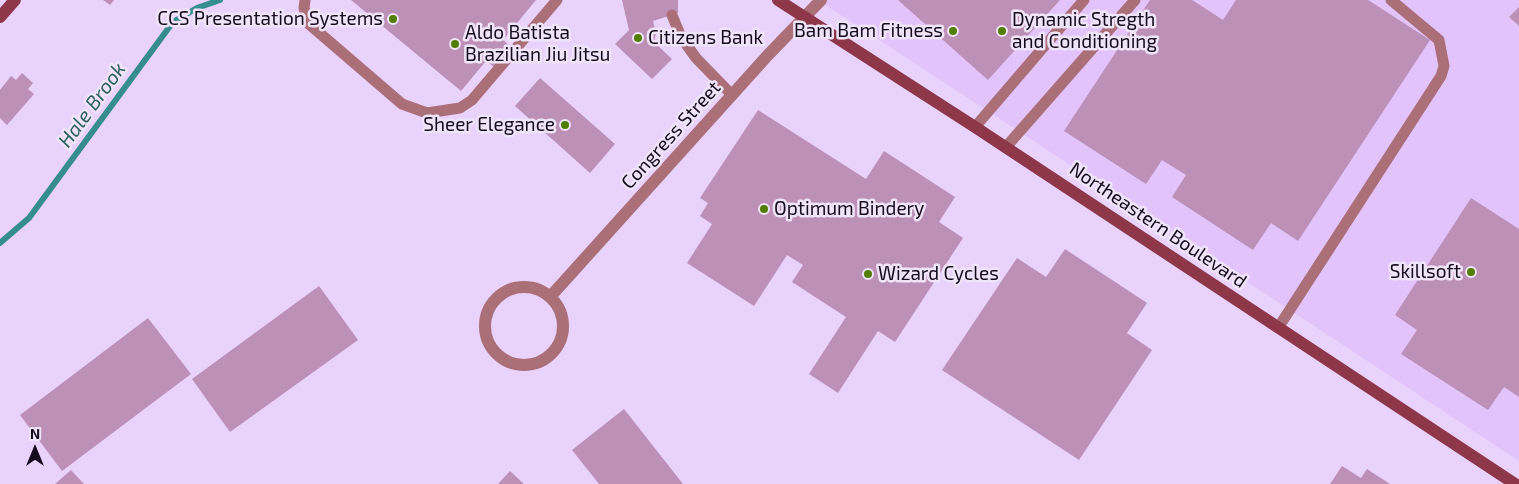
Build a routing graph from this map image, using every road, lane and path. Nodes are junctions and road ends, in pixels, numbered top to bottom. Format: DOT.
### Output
graph roads {
  1 [pos="15,0"];
  2 [pos="305,0"];
  3 [pos="557,0"];
  4 [pos="778,0"];
  5 [pos="821,0"];
  6 [pos="1084,0"];
  7 [pos="1135,0"];
  8 [pos="1391,0"];
  9 [pos="672,15"];
  10 [pos="0,17"];
  11 [pos="805,18"];
  12 [pos="732,95"];
  13 [pos="975,127"];
  14 [pos="1006,147"];
  15 [pos="550,297"];
  16 [pos="1278,328"];
  17 [pos="1515,484"];
  1 -- 10 [label="street"];
  2 -- 3 [label="lane"];
  4 -- 11 [label="street, Northeastern Boulevard"];
  5 -- 11 [label="street, Congress Street"];
  6 -- 13 [label="lane"];
  7 -- 14 [label="lane"];
  8 -- 16 [label="lane"];
  9 -- 12 [label="lane"];
  11 -- 12 [label="street, Congress Street"];
  11 -- 13 [label="street, Northeastern Boulevard"];
  12 -- 15 [label="street, Congress Street"];
  13 -- 14 [label="street, Northeastern Boulevard"];
  14 -- 16 [label="street, Northeastern Boulevard"];
  15 -- 15 [label="street"];
  16 -- 17 [label="street, Northeastern Boulevard"];
}
